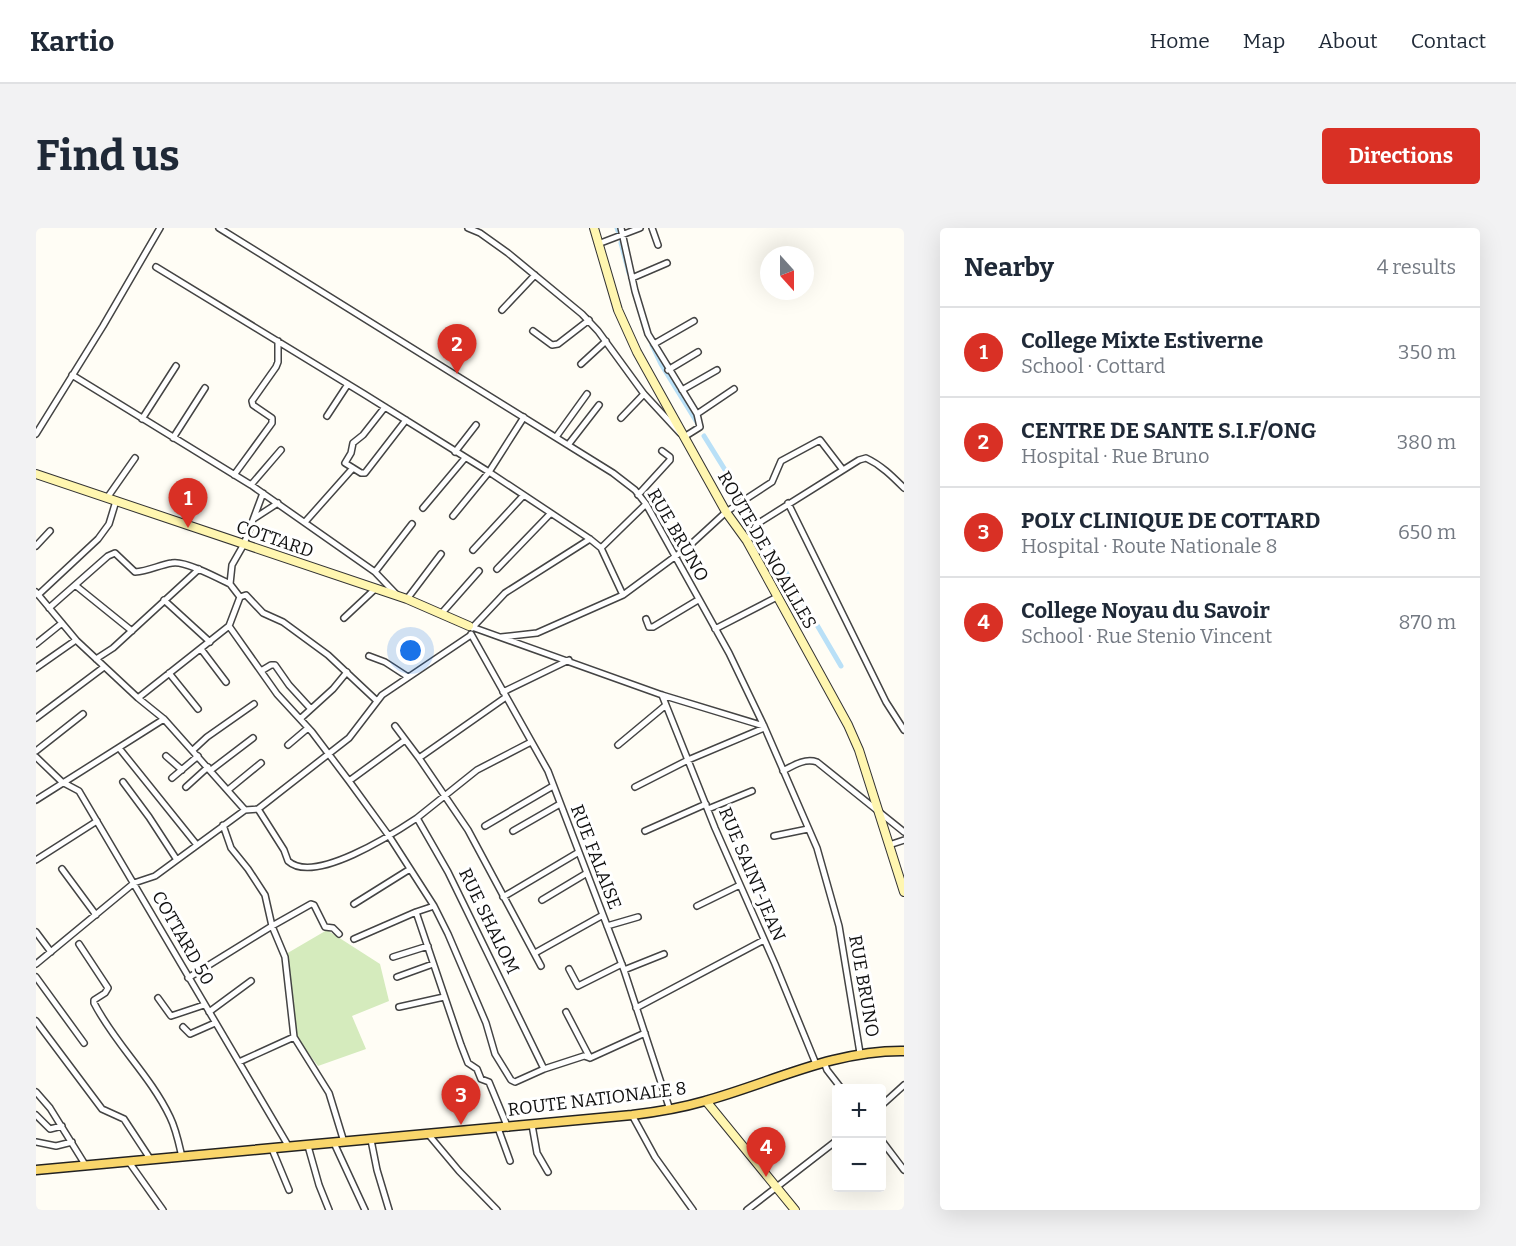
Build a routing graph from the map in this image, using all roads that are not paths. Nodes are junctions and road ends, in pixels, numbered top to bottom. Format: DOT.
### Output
graph roads {
  1 [pos="160,228"];
  2 [pos="219,228"];
  3 [pos="468,228"];
  4 [pos="594,228"];
  5 [pos="621,228"];
  6 [pos="640,228"];
  7 [pos="652,228"];
  8 [pos="623,235"];
  9 [pos="598,244"];
  10 [pos="658,245"];
  11 [pos="667,263"];
  12 [pos="156,267"];
  13 [pos="535,274"];
  14 [pos="632,278"];
  15 [pos="502,310"];
  16 [pos="589,320"];
  17 [pos="694,321"];
  18 [pos="533,331"];
  19 [pos="278,341"];
  20 [pos="606,341"];
  21 [pos="654,344"];
  22 [pos="698,352"];
  23 [pos="581,364"];
  24 [pos="176,366"];
  25 [pos="669,370"];
  26 [pos="717,370"];
  27 [pos="72,375"];
  28 [pos="348,384"];
  29 [pos="205,388"];
  30 [pos="734,389"];
  31 [pos="682,390"];
  32 [pos="587,394"];
  33 [pos="644,394"];
  34 [pos="598,405"];
  35 [pos="385,406"];
  36 [pos="697,414"];
  37 [pos="327,416"];
  38 [pos="524,417"];
  39 [pos="621,418"];
  40 [pos="142,419"];
  41 [pos="406,420"];
  42 [pos="476,425"];
  43 [pos="36,434"];
  44 [pos="556,437"];
  45 [pos="173,438"];
  46 [pos="684,438"];
  47 [pos="568,445"];
  48 [pos="281,450"];
  49 [pos="662,451"];
  50 [pos="455,452"];
  51 [pos="135,458"];
  52 [pos="465,458"];
  53 [pos="352,468"];
  54 [pos="843,470"];
  55 [pos="489,472"];
  56 [pos="36,474"];
  57 [pos="234,475"];
  58 [pos="251,485"];
  59 [pos="904,488"];
  60 [pos="263,493"];
  61 [pos="638,495"];
  62 [pos="523,496"];
  63 [pos="107,498"];
  64 [pos="116,501"];
  65 [pos="278,503"];
  66 [pos="788,503"];
  67 [pos="646,504"];
  68 [pos="423,508"];
  69 [pos="726,512"];
  70 [pos="550,514"];
  71 [pos="453,516"];
  72 [pos="255,518"];
  73 [pos="305,522"];
  74 [pos="412,524"];
  75 [pos="50,531"];
  76 [pos="590,539"];
  77 [pos="747,542"];
  78 [pos="244,544"];
  79 [pos="36,546"];
  80 [pos="601,548"];
  81 [pos="473,550"];
  82 [pos="441,554"];
  83 [pos="674,557"];
  84 [pos="198,569"];
  85 [pos="496,569"];
  86 [pos="479,571"];
  87 [pos="375,572"];
  88 [pos="230,584"];
  89 [pos="75,585"];
  90 [pos="375,589"];
  91 [pos="37,593"];
  92 [pos="623,595"];
  93 [pos="240,597"];
  94 [pos="777,597"];
  95 [pos="403,598"];
  96 [pos="165,600"];
  97 [pos="698,600"];
  98 [pos="49,608"];
  99 [pos="441,614"];
  100 [pos="344,618"];
  101 [pos="646,619"];
  102 [pos="62,623"];
  103 [pos="229,626"];
  104 [pos="715,629"];
  105 [pos="471,630"];
  106 [pos="132,631"];
  107 [pos="501,637"];
  108 [pos="76,640"];
  109 [pos="210,642"];
  110 [pos="36,644"];
  111 [pos="201,649"];
  112 [pos="369,656"];
  113 [pos="96,659"];
  114 [pos="569,660"];
  115 [pos="104,667"];
  116 [pos="36,668"];
  117 [pos="261,671"];
  118 [pos="348,672"];
  119 [pos="170,673"];
  120 [pos="408,677"];
  121 [pos="226,682"];
  122 [pos="504,694"];
  123 [pos="662,695"];
  124 [pos="138,698"];
  125 [pos="377,701"];
  126 [pos="255,704"];
  127 [pos="666,705"];
  128 [pos="198,709"];
  129 [pos="311,709"];
  130 [pos="83,714"];
  131 [pos="36,718"];
  132 [pos="164,719"];
  133 [pos="300,719"];
  134 [pos="395,726"];
  135 [pos="764,727"];
  136 [pos="308,728"];
  137 [pos="904,730"];
  138 [pos="253,738"];
  139 [pos="405,740"];
  140 [pos="531,742"];
  141 [pos="618,744"];
  142 [pos="288,745"];
  143 [pos="119,748"];
  144 [pos="192,750"];
  145 [pos="36,751"];
  146 [pos="328,755"];
  147 [pos="166,756"];
  148 [pos="198,756"];
  149 [pos="36,757"];
  150 [pos="418,758"];
  151 [pos="688,760"];
  152 [pos="261,763"];
  153 [pos="42,764"];
  154 [pos="36,768"];
  155 [pos="210,769"];
  156 [pos="182,770"];
  157 [pos="783,771"];
  158 [pos="172,778"];
  159 [pos="349,781"];
  160 [pos="62,782"];
  161 [pos="123,782"];
  162 [pos="553,786"];
  163 [pos="186,787"];
  164 [pos="635,787"];
  165 [pos="228,790"];
  166 [pos="752,791"];
  167 [pos="444,795"];
  168 [pos="36,800"];
  169 [pos="560,804"];
  170 [pos="707,807"];
  171 [pos="258,809"];
  172 [pos="245,810"];
  173 [pos="879,810"];
  174 [pos="417,818"];
  175 [pos="97,821"];
  176 [pos="223,825"];
  177 [pos="485,826"];
  178 [pos="808,829"];
  179 [pos="513,831"];
  180 [pos="645,831"];
  181 [pos="904,832"];
  182 [pos="389,836"];
  183 [pos="774,836"];
  184 [pos="904,840"];
  185 [pos="197,845"];
  186 [pos="889,845"];
  187 [pos="579,852"];
  188 [pos="36,860"];
  189 [pos="177,860"];
  190 [pos="62,869"];
  191 [pos="410,869"];
  192 [pos="587,873"];
  193 [pos="134,883"];
  194 [pos="740,885"];
  195 [pos="904,892"];
  196 [pos="503,897"];
  197 [pos="542,900"];
  198 [pos="354,904"];
  199 [pos="434,906"];
  200 [pos="697,906"];
  201 [pos="416,912"];
  202 [pos="96,915"];
  203 [pos="603,915"];
  204 [pos="638,917"];
  205 [pos="272,926"];
  206 [pos="607,926"];
  207 [pos="36,932"];
  208 [pos="339,934"];
  209 [pos="354,939"];
  210 [pos="764,940"];
  211 [pos="79,944"];
  212 [pos="428,946"];
  213 [pos="51,952"];
  214 [pos="535,953"];
  215 [pos="664,954"];
  216 [pos="393,957"];
  217 [pos="36,964"];
  218 [pos="434,964"];
  219 [pos="542,966"];
  220 [pos="623,967"];
  221 [pos="569,969"];
  222 [pos="36,977"];
  223 [pos="397,977"];
  224 [pos="188,978"];
  225 [pos="251,981"];
  226 [pos="444,997"];
  227 [pos="158,998"];
  228 [pos="204,1005"];
  229 [pos="399,1007"];
  230 [pos="636,1008"];
  231 [pos="209,1012"];
  232 [pos="566,1012"];
  233 [pos="36,1021"];
  234 [pos="215,1023"];
  235 [pos="183,1027"];
  236 [pos="645,1033"];
  237 [pos="294,1037"];
  238 [pos="84,1043"];
  239 [pos="904,1051"];
  240 [pos="860,1053"];
  241 [pos="590,1058"];
  242 [pos="239,1062"];
  243 [pos="820,1063"];
  244 [pos="544,1069"];
  245 [pos="838,1084"];
  246 [pos="904,1085"];
  247 [pos="36,1092"];
  248 [pos="706,1101"];
  249 [pos="886,1101"];
  250 [pos="670,1110"];
  251 [pos="36,1115"];
  252 [pos="632,1115"];
  253 [pos="532,1125"];
  254 [pos="62,1126"];
  255 [pos="498,1128"];
  256 [pos="508,1128"];
  257 [pos="428,1134"];
  258 [pos="371,1140"];
  259 [pos="36,1142"];
  260 [pos="72,1142"];
  261 [pos="339,1143"];
  262 [pos="832,1145"];
  263 [pos="308,1146"];
  264 [pos="886,1146"];
  265 [pos="290,1147"];
  266 [pos="272,1149"];
  267 [pos="182,1157"];
  268 [pos="151,1160"];
  269 [pos="510,1161"];
  270 [pos="129,1162"];
  271 [pos="86,1166"];
  272 [pos="36,1170"];
  273 [pos="904,1170"];
  274 [pos="548,1172"];
  275 [pos="777,1187"];
  276 [pos="289,1190"];
  277 [pos="163,1210"];
  278 [pos="329,1210"];
  279 [pos="364,1210"];
  280 [pos="388,1210"];
  281 [pos="497,1210"];
  282 [pos="693,1210"];
  283 [pos="747,1210"];
  284 [pos="795,1210"];
  1 -- 27 [label="street"];
  2 -- 38 [label="street, RUE BRUNO"];
  3 -- 13 [label="street"];
  4 -- 9 [label="street, ROUTE DE NOAILLES"];
  5 -- 8 [label="street"];
  6 -- 8 [label="street"];
  7 -- 10 [label="street"];
  8 -- 9 [label="street"];
  8 -- 14 [label="street"];
  9 -- 46 [label="street, ROUTE DE NOAILLES"];
  11 -- 14 [label="street"];
  12 -- 19 [label="street"];
  13 -- 15 [label="street"];
  13 -- 16 [label="street"];
  14 -- 21 [label="street"];
  16 -- 18 [label="street"];
  16 -- 20 [label="street"];
  17 -- 21 [label="street"];
  19 -- 28 [label="street"];
  19 -- 57 [label="street"];
  20 -- 23 [label="street"];
  20 -- 33 [label="street"];
  21 -- 25 [label="street"];
  22 -- 25 [label="street"];
  24 -- 40 [label="street"];
  25 -- 31 [label="street"];
  26 -- 31 [label="street"];
  27 -- 40 [label="street"];
  27 -- 43 [label="street"];
  28 -- 35 [label="street"];
  28 -- 37 [label="street"];
  29 -- 45 [label="street"];
  30 -- 36 [label="street"];
  31 -- 36 [label="street"];
  32 -- 44 [label="street"];
  33 -- 39 [label="street"];
  33 -- 46 [label="street"];
  34 -- 47 [label="street"];
  35 -- 41 [label="street"];
  35 -- 53 [label="street"];
  36 -- 46 [label="street"];
  38 -- 44 [label="street, RUE BRUNO"];
  38 -- 55 [label="street"];
  40 -- 45 [label="street"];
  41 -- 50 [label="street"];
  41 -- 53 [label="street"];
  42 -- 50 [label="street"];
  44 -- 47 [label="street, RUE BRUNO"];
  45 -- 57 [label="street"];
  46 -- 69 [label="street, ROUTE DE NOAILLES"];
  47 -- 61 [label="street, RUE BRUNO"];
  48 -- 58 [label="street"];
  49 -- 61 [label="street"];
  50 -- 52 [label="street"];
  51 -- 63 [label="street"];
  52 -- 55 [label="street"];
  52 -- 68 [label="street"];
  53 -- 73 [label="street"];
  54 -- 59 [label="street"];
  54 -- 66 [label="street"];
  54 -- 69 [label="street"];
  55 -- 62 [label="street"];
  55 -- 71 [label="street"];
  56 -- 63 [label="street, COTTARD"];
  57 -- 58 [label="street"];
  58 -- 60 [label="street"];
  60 -- 65 [label="street"];
  60 -- 72 [label="street"];
  61 -- 67 [label="street, RUE BRUNO"];
  62 -- 70 [label="street"];
  62 -- 81 [label="street"];
  63 -- 64 [label="street, COTTARD"];
  64 -- 78 [label="street, COTTARD"];
  64 -- 91 [label="street"];
  65 -- 72 [label="street"];
  65 -- 73 [label="street"];
  66 -- 77 [label="street"];
  66 -- 137 [label="street"];
  67 -- 80 [label="street"];
  67 -- 83 [label="street, RUE BRUNO"];
  69 -- 77 [label="street, ROUTE DE NOAILLES"];
  69 -- 83 [label="street"];
  70 -- 76 [label="street"];
  70 -- 85 [label="street"];
  72 -- 78 [label="street"];
  73 -- 87 [label="street"];
  74 -- 87 [label="street"];
  75 -- 79 [label="street"];
  76 -- 80 [label="street"];
  76 -- 105 [label="street"];
  77 -- 94 [label="street, ROUTE DE NOAILLES"];
  78 -- 88 [label="street"];
  78 -- 90 [label="street, COTTARD"];
  80 -- 92 [label="street"];
  82 -- 95 [label="street"];
  83 -- 92 [label="street"];
  83 -- 97 [label="street, RUE BRUNO"];
  84 -- 88 [label="street"];
  84 -- 89 [label="street"];
  84 -- 96 [label="street"];
  86 -- 99 [label="street"];
  87 -- 95 [label="street"];
  88 -- 93 [label="street"];
  89 -- 98 [label="street"];
  89 -- 106 [label="street"];
  90 -- 95 [label="street, COTTARD"];
  90 -- 100 [label="street"];
  91 -- 98 [label="street"];
  92 -- 107 [label="street"];
  93 -- 103 [label="street"];
  93 -- 118 [label="street"];
  94 -- 104 [label="street"];
  94 -- 173 [label="street, ROUTE DE NOAILLES"];
  95 -- 99 [label="street, COTTARD"];
  96 -- 106 [label="street"];
  96 -- 109 [label="street"];
  97 -- 101 [label="street"];
  97 -- 104 [label="street, RUE BRUNO"];
  98 -- 102 [label="street"];
  99 -- 105 [label="street, COTTARD"];
  102 -- 108 [label="street"];
  102 -- 110 [label="street"];
  103 -- 109 [label="street"];
  103 -- 117 [label="street"];
  104 -- 135 [label="street, RUE BRUNO"];
  105 -- 107 [label="street"];
  105 -- 120 [label="street"];
  105 -- 122 [label="street, RUE FALAISE"];
  106 -- 113 [label="street"];
  107 -- 114 [label="street"];
  108 -- 113 [label="street"];
  108 -- 116 [label="street"];
  109 -- 111 [label="street"];
  111 -- 119 [label="street"];
  111 -- 121 [label="street"];
  112 -- 120 [label="street"];
  113 -- 115 [label="street"];
  114 -- 122 [label="street"];
  114 -- 123 [label="street"];
  115 -- 124 [label="street"];
  115 -- 131 [label="street"];
  117 -- 129 [label="street"];
  117 -- 133 [label="street"];
  118 -- 125 [label="street"];
  118 -- 129 [label="street"];
  119 -- 124 [label="street"];
  119 -- 128 [label="street"];
  120 -- 125 [label="street"];
  122 -- 140 [label="street, RUE FALAISE"];
  122 -- 150 [label="street"];
  123 -- 127 [label="street, RUE SAINT-JEAN"];
  123 -- 135 [label="street"];
  124 -- 132 [label="street"];
  125 -- 146 [label="street"];
  126 -- 144 [label="street"];
  127 -- 141 [label="street"];
  127 -- 151 [label="street, RUE SAINT-JEAN"];
  129 -- 133 [label="street"];
  130 -- 145 [label="street"];
  132 -- 143 [label="street"];
  132 -- 144 [label="street"];
  133 -- 136 [label="street"];
  134 -- 139 [label="street"];
  135 -- 151 [label="street"];
  135 -- 157 [label="street, RUE BRUNO"];
  136 -- 142 [label="street"];
  136 -- 146 [label="street"];
  138 -- 155 [label="street"];
  139 -- 150 [label="street"];
  139 -- 159 [label="street"];
  140 -- 162 [label="street, RUE FALAISE"];
  140 -- 167 [label="street"];
  143 -- 160 [label="street"];
  143 -- 185 [label="street"];
  144 -- 148 [label="street"];
  146 -- 159 [label="street"];
  146 -- 171 [label="street"];
  147 -- 156 [label="street"];
  148 -- 155 [label="street"];
  148 -- 156 [label="street"];
  149 -- 153 [label="street, COTTARD 50"];
  150 -- 167 [label="street"];
  151 -- 164 [label="street"];
  151 -- 170 [label="street, RUE SAINT-JEAN"];
  152 -- 165 [label="street"];
  153 -- 154 [label="street"];
  153 -- 160 [label="street, COTTARD 50"];
  155 -- 163 [label="street"];
  155 -- 165 [label="street"];
  156 -- 158 [label="street"];
  157 -- 173 [label="street"];
  157 -- 178 [label="street, RUE BRUNO"];
  159 -- 182 [label="street"];
  160 -- 168 [label="street"];
  160 -- 175 [label="street, COTTARD 50"];
  161 -- 189 [label="street"];
  162 -- 169 [label="street, RUE FALAISE"];
  162 -- 177 [label="street"];
  165 -- 172 [label="street"];
  166 -- 170 [label="street"];
  167 -- 174 [label="street"];
  167 -- 196 [label="street"];
  169 -- 179 [label="street"];
  169 -- 187 [label="street, RUE FALAISE"];
  170 -- 180 [label="street"];
  170 -- 194 [label="street, RUE SAINT-JEAN"];
  171 -- 172 [label="street"];
  171 -- 182 [label="street"];
  172 -- 176 [label="street"];
  173 -- 181 [label="street"];
  173 -- 186 [label="street, ROUTE DE NOAILLES"];
  174 -- 182 [label="street"];
  174 -- 244 [label="street, RUE SHALOM"];
  175 -- 188 [label="street"];
  175 -- 193 [label="street, COTTARD 50"];
  176 -- 185 [label="street"];
  176 -- 205 [label="street"];
  178 -- 183 [label="street"];
  178 -- 240 [label="street, RUE BRUNO"];
  182 -- 191 [label="street"];
  184 -- 186 [label="street"];
  185 -- 189 [label="street"];
  186 -- 195 [label="street, ROUTE DE NOAILLES"];
  187 -- 192 [label="street, RUE FALAISE"];
  187 -- 196 [label="street"];
  189 -- 193 [label="street"];
  190 -- 202 [label="street"];
  191 -- 198 [label="street"];
  191 -- 199 [label="street"];
  192 -- 197 [label="street"];
  192 -- 203 [label="street, RUE FALAISE"];
  193 -- 202 [label="street"];
  193 -- 224 [label="street, COTTARD 50"];
  194 -- 200 [label="street"];
  194 -- 210 [label="street, RUE SAINT-JEAN"];
  196 -- 214 [label="street"];
  199 -- 201 [label="street"];
  199 -- 244 [label="street"];
  201 -- 209 [label="street"];
  201 -- 212 [label="street"];
  202 -- 213 [label="street"];
  203 -- 206 [label="street, RUE FALAISE"];
  203 -- 214 [label="street"];
  204 -- 206 [label="street"];
  205 -- 208 [label="street"];
  205 -- 224 [label="street"];
  205 -- 237 [label="street"];
  206 -- 220 [label="street, RUE FALAISE"];
  207 -- 213 [label="street"];
  210 -- 230 [label="street"];
  210 -- 243 [label="street, RUE SAINT-JEAN"];
  211 -- 267 [label="street"];
  212 -- 216 [label="street"];
  212 -- 218 [label="street"];
  213 -- 217 [label="street"];
  214 -- 219 [label="street"];
  215 -- 220 [label="street"];
  218 -- 223 [label="street"];
  218 -- 226 [label="street"];
  220 -- 221 [label="street"];
  220 -- 230 [label="street, RUE FALAISE"];
  222 -- 238 [label="street"];
  224 -- 228 [label="street, COTTARD 50"];
  225 -- 231 [label="street"];
  226 -- 229 [label="street"];
  226 -- 256 [label="street"];
  227 -- 228 [label="street"];
  228 -- 231 [label="street, COTTARD 50"];
  230 -- 236 [label="street, RUE FALAISE"];
  231 -- 234 [label="street, COTTARD 50"];
  232 -- 241 [label="street"];
  233 -- 268 [label="street"];
  234 -- 235 [label="street"];
  234 -- 242 [label="street, COTTARD 50"];
  236 -- 241 [label="street"];
  236 -- 250 [label="street, RUE FALAISE"];
  237 -- 242 [label="street"];
  237 -- 261 [label="street"];
  239 -- 240 [label="main road, ROUTE NATIONALE 8"];
  240 -- 243 [label="main road, ROUTE NATIONALE 8"];
  241 -- 244 [label="street"];
  242 -- 265 [label="street, COTTARD 50"];
  243 -- 245 [label="street, RUE SAINT-JEAN"];
  243 -- 248 [label="main road, ROUTE NATIONALE 8"];
  246 -- 249 [label="street"];
  247 -- 254 [label="street"];
  248 -- 250 [label="main road, ROUTE NATIONALE 8"];
  248 -- 275 [label="street"];
  250 -- 252 [label="main road, ROUTE NATIONALE 8"];
  251 -- 254 [label="street"];
  252 -- 253 [label="main road, ROUTE NATIONALE 8"];
  252 -- 282 [label="street"];
  253 -- 256 [label="main road, ROUTE NATIONALE 8"];
  253 -- 274 [label="street"];
  254 -- 260 [label="street"];
  255 -- 256 [label="main road, ROUTE NATIONALE 8"];
  255 -- 257 [label="main road, ROUTE NATIONALE 8"];
  255 -- 269 [label="street"];
  257 -- 258 [label="main road, ROUTE NATIONALE 8"];
  257 -- 281 [label="street"];
  258 -- 261 [label="main road, ROUTE NATIONALE 8"];
  258 -- 280 [label="street"];
  259 -- 260 [label="street"];
  260 -- 271 [label="street"];
  261 -- 263 [label="main road, ROUTE NATIONALE 8"];
  261 -- 279 [label="street"];
  262 -- 275 [label="street"];
  263 -- 265 [label="main road, ROUTE NATIONALE 8"];
  263 -- 278 [label="street"];
  264 -- 273 [label="street"];
  265 -- 266 [label="main road, ROUTE NATIONALE 8"];
  266 -- 267 [label="main road, ROUTE NATIONALE 8"];
  266 -- 276 [label="street"];
  267 -- 268 [label="main road, ROUTE NATIONALE 8"];
  268 -- 270 [label="main road, ROUTE NATIONALE 8"];
  270 -- 271 [label="main road, ROUTE NATIONALE 8"];
  270 -- 277 [label="street"];
  271 -- 272 [label="main road, ROUTE NATIONALE 8"];
  275 -- 283 [label="street"];
  275 -- 284 [label="street"];
}
